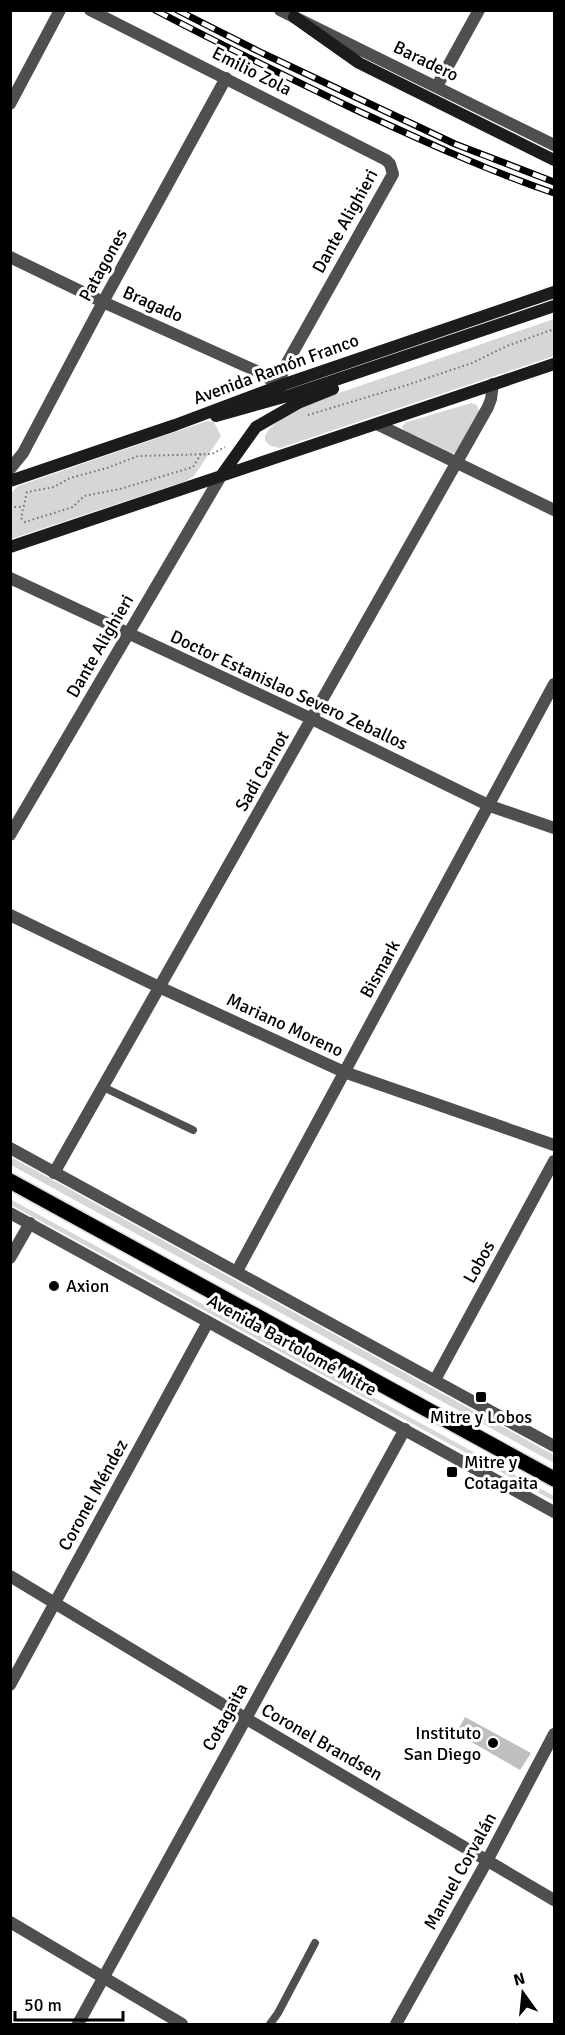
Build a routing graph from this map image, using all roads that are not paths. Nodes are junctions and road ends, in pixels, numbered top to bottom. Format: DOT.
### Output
graph roads {
  1 [pos="60,10"];
  2 [pos="90,10"];
  3 [pos="280,10"];
  4 [pos="479,10"];
  5 [pos="294,17"];
  6 [pos="226,78"];
  7 [pos="437,86"];
  8 [pos="10,104"];
  9 [pos="555,145"];
  10 [pos="555,160"];
  11 [pos="393,170"];
  12 [pos="10,256"];
  13 [pos="555,292"];
  14 [pos="103,302"];
  15 [pos="555,306"];
  16 [pos="555,314"];
  17 [pos="555,364"];
  18 [pos="494,384"];
  19 [pos="279,386"];
  20 [pos="378,424"];
  21 [pos="175,425"];
  22 [pos="456,463"];
  23 [pos="10,469"];
  24 [pos="221,476"];
  25 [pos="11,481"];
  26 [pos="555,510"];
  27 [pos="10,548"];
  28 [pos="10,578"];
  29 [pos="127,634"];
  30 [pos="555,684"];
  31 [pos="312,719"];
  32 [pos="490,806"];
  33 [pos="555,828"];
  34 [pos="10,835"];
  35 [pos="10,915"];
  36 [pos="159,987"];
  37 [pos="344,1072"];
  38 [pos="103,1087"];
  39 [pos="193,1130"];
  40 [pos="555,1145"];
  41 [pos="10,1148"];
  42 [pos="555,1161"];
  43 [pos="54,1173"];
  44 [pos="10,1181"];
  45 [pos="10,1213"];
  46 [pos="30,1223"];
  47 [pos="10,1258"];
  48 [pos="237,1271"];
  49 [pos="208,1322"];
  50 [pos="435,1380"];
  51 [pos="405,1429"];
  52 [pos="555,1446"];
  53 [pos="555,1479"];
  54 [pos="555,1512"];
  55 [pos="10,1576"];
  56 [pos="54,1603"];
  57 [pos="10,1685"];
  58 [pos="245,1718"];
  59 [pos="555,1734"];
  60 [pos="487,1861"];
  61 [pos="555,1900"];
  62 [pos="10,1922"];
  63 [pos="315,1942"];
  64 [pos="103,1978"];
  65 [pos="78,2025"];
  66 [pos="182,2025"];
  67 [pos="270,2025"];
  68 [pos="396,2025"];
  1 -- 8 [label="street"];
  2 -- 6 [label="street, Emilio Zola"];
  3 -- 5 [label="street, Baradero"];
  4 -- 7 [label="street"];
  5 -- 7 [label="street, Baradero"];
  5 -- 10 [label="main road"];
  6 -- 11 [label="street, Emilio Zola"];
  6 -- 14 [label="street, Patagones"];
  7 -- 9 [label="street, Baradero"];
  11 -- 19 [label="street, Dante Alighieri"];
  12 -- 14 [label="street, Bragado"];
  13 -- 19 [label="main road, Avenida Ramón Franco"];
  14 -- 19 [label="street, Bragado"];
  14 -- 23 [label="street, Patagones"];
  15 -- 21 [label="main road"];
  16 -- 24 [label="main road"];
  17 -- 18 [label="main road"];
  18 -- 20 [label="main road"];
  18 -- 22 [label="street, Sadi Carnot"];
  19 -- 21 [label="main road, Avenida Ramón Franco"];
  20 -- 22 [label="street"];
  20 -- 24 [label="main road"];
  21 -- 25 [label="main road, Avenida Ramón Franco"];
  22 -- 26 [label="street"];
  22 -- 31 [label="street, Sadi Carnot"];
  24 -- 27 [label="main road"];
  24 -- 29 [label="street, Dante Alighieri"];
  28 -- 29 [label="street, Doctor Estanislao Severo Zeballos"];
  29 -- 31 [label="street, Doctor Estanislao Severo Zeballos"];
  29 -- 34 [label="street, Dante Alighieri"];
  30 -- 32 [label="street, Bismark"];
  31 -- 32 [label="street, Doctor Estanislao Severo Zeballos"];
  31 -- 36 [label="street, Sadi Carnot"];
  32 -- 33 [label="street, Doctor Estanislao Severo Zeballos"];
  32 -- 37 [label="street, Bismark"];
  35 -- 36 [label="street, Mariano Moreno"];
  36 -- 37 [label="street, Mariano Moreno"];
  36 -- 38 [label="street, Sadi Carnot"];
  37 -- 40 [label="street, Mariano Moreno"];
  37 -- 48 [label="street, Bismark"];
  38 -- 39 [label="lane"];
  38 -- 43 [label="street, Sadi Carnot"];
  41 -- 43 [label="street, Avenida Bartolomé Mitre"];
  42 -- 50 [label="street, Lobos"];
  43 -- 48 [label="street, Avenida Bartolomé Mitre"];
  44 -- 53 [label="main road, Avenida Bartolomé Mitre"];
  45 -- 46 [label="street, Avenida Bartolomé Mitre"];
  46 -- 47 [label="street"];
  46 -- 49 [label="street, Avenida Bartolomé Mitre"];
  48 -- 50 [label="street, Avenida Bartolomé Mitre"];
  49 -- 51 [label="street, Avenida Bartolomé Mitre"];
  49 -- 56 [label="street, Coronel Méndez"];
  50 -- 52 [label="street, Avenida Bartolomé Mitre"];
  51 -- 54 [label="street, Avenida Bartolomé Mitre"];
  51 -- 58 [label="street, Cotagaita"];
  55 -- 56 [label="street, Coronel Brandsen"];
  56 -- 57 [label="street, Coronel Méndez"];
  56 -- 58 [label="street, Coronel Brandsen"];
  58 -- 60 [label="street, Coronel Brandsen"];
  58 -- 64 [label="street, Cotagaita"];
  59 -- 60 [label="street, Manuel Corvalán"];
  60 -- 61 [label="street, Coronel Brandsen"];
  60 -- 68 [label="street, Manuel Corvalán"];
  62 -- 64 [label="street"];
  63 -- 67 [label="lane"];
  64 -- 65 [label="street, Cotagaita"];
  64 -- 66 [label="street"];
}
